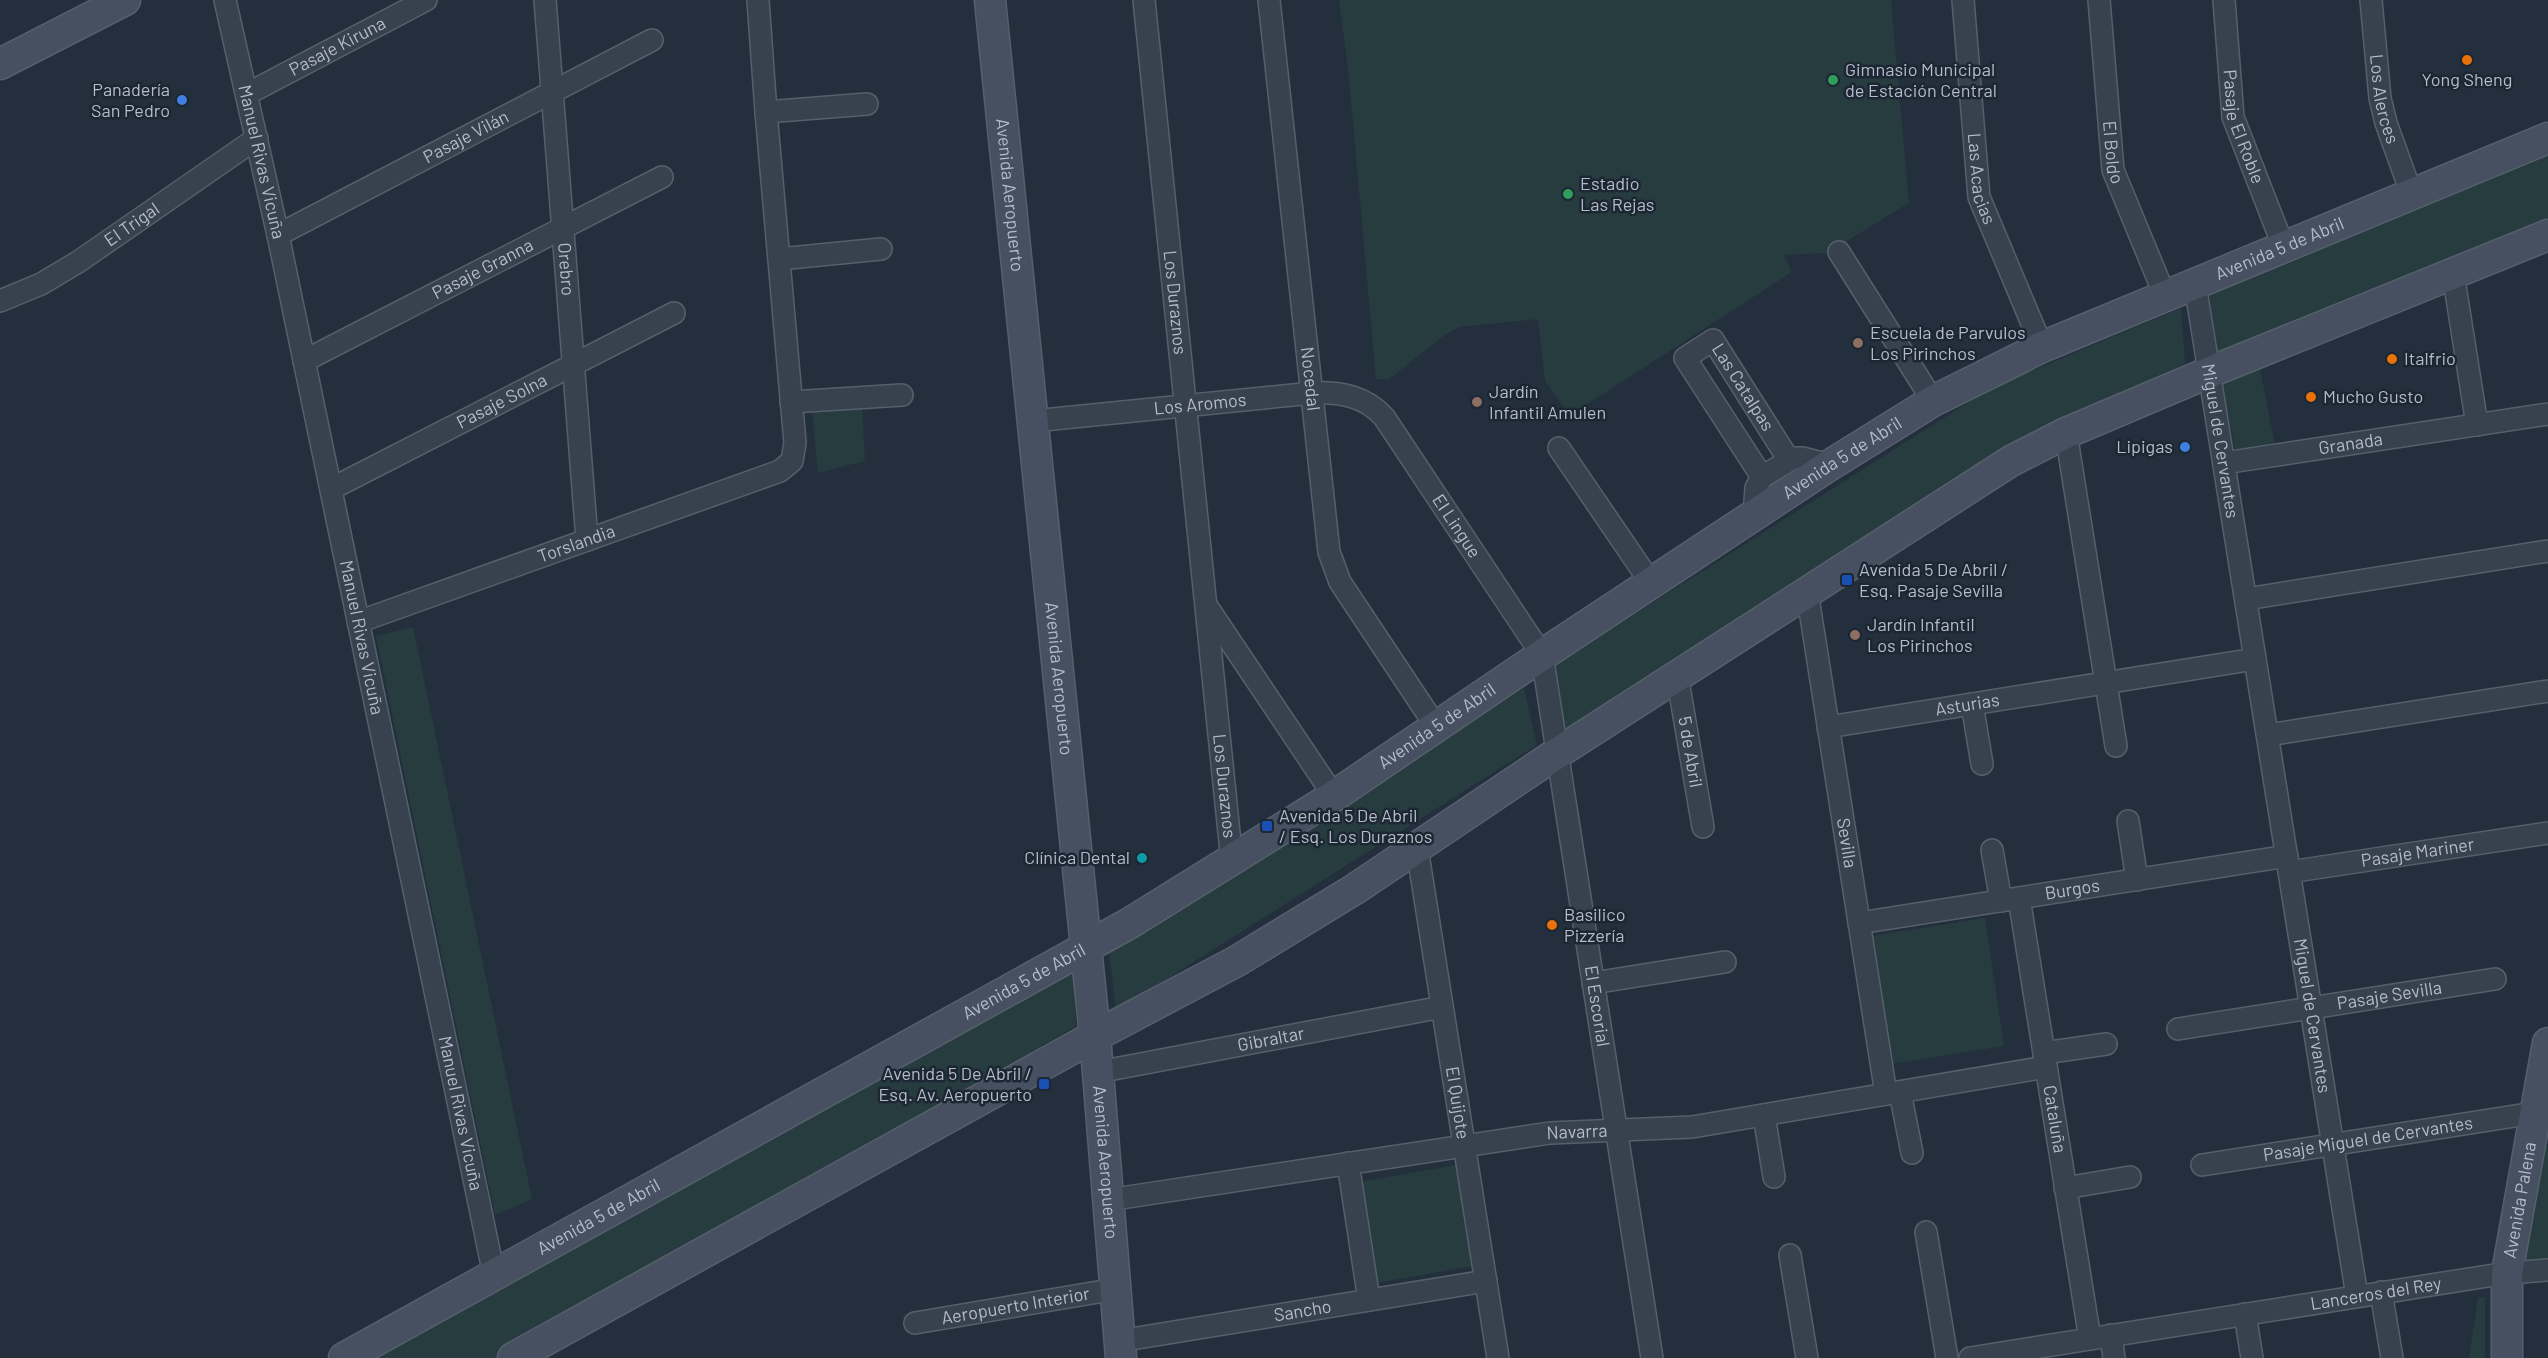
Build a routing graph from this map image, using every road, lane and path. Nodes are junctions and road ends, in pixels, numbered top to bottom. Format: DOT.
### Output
graph roads {
  1 [pos="125,0"];
  2 [pos="225,0"];
  3 [pos="426,0"];
  4 [pos="545,0"];
  5 [pos="758,0"];
  6 [pos="990,0"];
  7 [pos="1144,0"];
  8 [pos="1269,0"];
  9 [pos="1964,0"];
  10 [pos="2099,0"];
  11 [pos="2224,0"];
  12 [pos="2372,0"];
  13 [pos="652,40"];
  14 [pos="0,64"];
  15 [pos="552,92"];
  16 [pos="247,94"];
  17 [pos="867,104"];
  18 [pos="765,112"];
  19 [pos="257,138"];
  20 [pos="2548,138"];
  21 [pos="662,177"];
  22 [pos="2412,195"];
  23 [pos="563,227"];
  24 [pos="278,235"];
  25 [pos="2548,235"];
  26 [pos="2284,248"];
  27 [pos="881,249"];
  28 [pos="1839,252"];
  29 [pos="779,259"];
  30 [pos="2453,273"];
  31 [pos="2195,284"];
  32 [pos="2165,296"];
  33 [pos="0,301"];
  34 [pos="674,313"];
  35 [pos="2042,347"];
  36 [pos="304,361"];
  37 [pos="574,363"];
  38 [pos="2210,372"];
  39 [pos="1313,393"];
  40 [pos="902,394"];
  41 [pos="1366,401"];
  42 [pos="1933,401"];
  43 [pos="791,402"];
  44 [pos="1185,406"];
  45 [pos="2548,414"];
  46 [pos="1033,421"];
  47 [pos="2477,425"];
  48 [pos="2066,433"];
  49 [pos="1559,448"];
  50 [pos="1790,460"];
  51 [pos="2224,463"];
  52 [pos="1830,465"];
  53 [pos="1762,477"];
  54 [pos="331,489"];
  55 [pos="1754,516"];
  56 [pos="587,540"];
  57 [pos="2548,551"];
  58 [pos="1651,583"];
  59 [pos="1807,591"];
  60 [pos="2246,599"];
  61 [pos="1206,605"];
  62 [pos="358,621"];
  63 [pos="1542,655"];
  64 [pos="2255,659"];
  65 [pos="1677,675"];
  66 [pos="2106,682"];
  67 [pos="2548,691"];
  68 [pos="1972,704"];
  69 [pos="1828,727"];
  70 [pos="1437,728"];
  71 [pos="2268,735"];
  72 [pos="2116,746"];
  73 [pos="1556,754"];
  74 [pos="1982,764"];
  75 [pos="1334,796"];
  76 [pos="2127,821"];
  77 [pos="1703,827"];
  78 [pos="2548,833"];
  79 [pos="1417,848"];
  80 [pos="1992,850"];
  81 [pos="1232,862"];
  82 [pos="2288,864"];
  83 [pos="2137,880"];
  84 [pos="1080,895"];
  85 [pos="2010,900"];
  86 [pos="1130,923"];
  87 [pos="1860,923"];
  88 [pos="1086,948"];
  89 [pos="1725,962"];
  90 [pos="2495,979"];
  91 [pos="1593,983"];
  92 [pos="1442,1007"];
  93 [pos="2311,1008"];
  94 [pos="2178,1029"];
  95 [pos="1095,1036"];
  96 [pos="2548,1043"];
  97 [pos="2106,1044"];
  98 [pos="2045,1060"];
  99 [pos="1098,1072"];
  100 [pos="1893,1093"];
  101 [pos="1764,1115"];
  102 [pos="1616,1129"];
  103 [pos="2537,1129"];
  104 [pos="1464,1144"];
  105 [pos="2333,1144"];
  106 [pos="1912,1153"];
  107 [pos="1348,1163"];
  108 [pos="2202,1165"];
  109 [pos="1774,1177"];
  110 [pos="2130,1177"];
  111 [pos="2065,1188"];
  112 [pos="1108,1200"];
  113 [pos="1926,1232"];
  114 [pos="1790,1255"];
  115 [pos="2548,1270"];
  116 [pos="2507,1273"];
  117 [pos="494,1275"];
  118 [pos="1486,1281"];
  119 [pos="1116,1289"];
  120 [pos="2381,1292"];
  121 [pos="2357,1296"];
  122 [pos="1369,1300"];
  123 [pos="2245,1314"];
  124 [pos="915,1323"];
  125 [pos="2111,1335"];
  126 [pos="2090,1339"];
  127 [pos="1120,1349"];
  128 [pos="344,1358"];
  129 [pos="513,1358"];
  130 [pos="1498,1358"];
  131 [pos="1652,1358"];
  132 [pos="1807,1358"];
  133 [pos="1947,1358"];
  134 [pos="1972,1358"];
  135 [pos="2114,1358"];
  136 [pos="2252,1358"];
  137 [pos="2392,1358"];
  138 [pos="2507,1358"];
  1 -- 14 [label="main road"];
  2 -- 16 [label="street, Manuel Rivas Vicuña"];
  3 -- 16 [label="street, Pasaje Kiruna"];
  4 -- 15 [label="street, Orebro"];
  5 -- 18 [label="street"];
  6 -- 46 [label="main road, Avenida Aeropuerto"];
  7 -- 44 [label="street, Los Duraznos"];
  8 -- 39 [label="street, Nocedal"];
  9 -- 35 [label="street, Las Acacias"];
  10 -- 32 [label="street, El Boldo"];
  11 -- 26 [label="street, Pasaje El Roble"];
  12 -- 22 [label="street, Los Alerces"];
  13 -- 15 [label="street, Pasaje Vilán"];
  15 -- 23 [label="street, Orebro"];
  15 -- 24 [label="street, Pasaje Vilán"];
  16 -- 19 [label="street, Manuel Rivas Vicuña"];
  17 -- 18 [label="street"];
  18 -- 29 [label="street"];
  19 -- 24 [label="street, Manuel Rivas Vicuña"];
  19 -- 33 [label="street, El Trigal"];
  20 -- 22 [label="main road, Avenida 5 de Abril"];
  21 -- 23 [label="street, Pasaje Granna"];
  22 -- 26 [label="main road, Avenida 5 de Abril"];
  23 -- 36 [label="street, Pasaje Granna"];
  23 -- 37 [label="street, Orebro"];
  24 -- 36 [label="street, Manuel Rivas Vicuña"];
  25 -- 30 [label="main road"];
  26 -- 31 [label="main road, Avenida 5 de Abril"];
  27 -- 29 [label="street"];
  28 -- 42 [label="street"];
  29 -- 43 [label="street"];
  30 -- 38 [label="main road"];
  30 -- 47 [label="street"];
  31 -- 32 [label="main road, Avenida 5 de Abril"];
  31 -- 38 [label="street, Miguel de Cervantes"];
  32 -- 35 [label="main road, Avenida 5 de Abril"];
  34 -- 37 [label="street, Pasaje Solna"];
  35 -- 42 [label="main road, Avenida 5 de Abril"];
  36 -- 54 [label="street, Manuel Rivas Vicuña"];
  37 -- 54 [label="street, Pasaje Solna"];
  37 -- 56 [label="street, Orebro"];
  38 -- 48 [label="main road"];
  38 -- 51 [label="street, Miguel de Cervantes"];
  39 -- 41 [label="street, Los Aromos"];
  39 -- 44 [label="street, Los Aromos"];
  39 -- 70 [label="street, Nocedal"];
  40 -- 43 [label="street"];
  41 -- 63 [label="street, El Lingue"];
  42 -- 52 [label="main road, Avenida 5 de Abril"];
  43 -- 56 [label="street, Torslandia"];
  44 -- 46 [label="street, Los Aromos"];
  44 -- 61 [label="street, Los Duraznos"];
  45 -- 47 [label="street, Granada"];
  46 -- 84 [label="main road, Avenida Aeropuerto"];
  47 -- 51 [label="street, Granada"];
  48 -- 59 [label="main road"];
  48 -- 66 [label="street"];
  49 -- 58 [label="street"];
  50 -- 52 [label="street"];
  50 -- 53 [label="street"];
  50 -- 53 [label="street, Las Catalpas"];
  51 -- 60 [label="street, Miguel de Cervantes"];
  52 -- 55 [label="main road, Avenida 5 de Abril"];
  53 -- 55 [label="street"];
  54 -- 62 [label="street, Manuel Rivas Vicuña"];
  55 -- 58 [label="main road, Avenida 5 de Abril"];
  56 -- 62 [label="street, Torslandia"];
  57 -- 60 [label="street"];
  58 -- 63 [label="main road, Avenida 5 de Abril"];
  59 -- 65 [label="main road"];
  59 -- 69 [label="street, Sevilla"];
  60 -- 64 [label="street, Miguel de Cervantes"];
  61 -- 75 [label="street, Los Duraznos"];
  61 -- 81 [label="street, Los Duraznos"];
  62 -- 117 [label="street, Manuel Rivas Vicuña"];
  63 -- 70 [label="main road, Avenida 5 de Abril"];
  63 -- 73 [label="street, El Escorial"];
  64 -- 66 [label="street, Asturias"];
  64 -- 71 [label="street, Miguel de Cervantes"];
  65 -- 73 [label="main road"];
  65 -- 77 [label="street, 5 de Abril"];
  66 -- 68 [label="street, Asturias"];
  66 -- 72 [label="street"];
  67 -- 71 [label="street"];
  68 -- 69 [label="street, Asturias"];
  68 -- 74 [label="street"];
  69 -- 87 [label="street, Sevilla"];
  70 -- 75 [label="main road, Avenida 5 de Abril"];
  71 -- 82 [label="street, Miguel de Cervantes"];
  73 -- 79 [label="main road"];
  73 -- 91 [label="street, El Escorial"];
  75 -- 81 [label="main road, Avenida 5 de Abril"];
  76 -- 83 [label="street"];
  78 -- 82 [label="street, Pasaje Mariner"];
  79 -- 92 [label="street, El Quijote"];
  79 -- 95 [label="main road"];
  80 -- 85 [label="street, Cataluña"];
  81 -- 86 [label="main road, Avenida 5 de Abril"];
  82 -- 83 [label="street, Burgos"];
  82 -- 93 [label="street, Miguel de Cervantes"];
  83 -- 85 [label="street, Burgos"];
  84 -- 86 [label="main road"];
  84 -- 88 [label="main road, Avenida Aeropuerto"];
  85 -- 87 [label="street, Burgos"];
  85 -- 98 [label="street, Cataluña"];
  86 -- 88 [label="main road, Avenida 5 de Abril"];
  87 -- 100 [label="street, Sevilla"];
  88 -- 95 [label="main road, Avenida Aeropuerto"];
  88 -- 117 [label="main road, Avenida 5 de Abril"];
  89 -- 91 [label="street"];
  90 -- 93 [label="street, Pasaje Sevilla"];
  91 -- 102 [label="street, El Escorial"];
  92 -- 99 [label="street, Gibraltar"];
  92 -- 104 [label="street, El Quijote"];
  93 -- 94 [label="street, Pasaje Sevilla"];
  93 -- 105 [label="street, Miguel de Cervantes"];
  95 -- 99 [label="main road, Avenida Aeropuerto"];
  95 -- 129 [label="main road"];
  96 -- 103 [label="main road, Avenida Palena"];
  97 -- 98 [label="street, Navarra"];
  98 -- 100 [label="street, Navarra"];
  98 -- 111 [label="street, Cataluña"];
  99 -- 112 [label="main road, Avenida Aeropuerto"];
  100 -- 101 [label="street, Navarra"];
  100 -- 106 [label="street, Sevilla"];
  101 -- 102 [label="street, Navarra"];
  101 -- 109 [label="street"];
  102 -- 104 [label="street, Navarra"];
  102 -- 131 [label="street, El Escorial"];
  103 -- 105 [label="street, Pasaje Miguel de Cervantes"];
  103 -- 116 [label="main road, Avenida Palena"];
  104 -- 107 [label="street, Navarra"];
  104 -- 118 [label="street, El Quijote"];
  105 -- 108 [label="street, Pasaje Miguel de Cervantes"];
  105 -- 121 [label="street, Miguel de Cervantes"];
  107 -- 112 [label="street, Navarra"];
  107 -- 122 [label="street"];
  110 -- 111 [label="street"];
  111 -- 126 [label="street, Cataluña"];
  112 -- 119 [label="main road, Avenida Aeropuerto"];
  113 -- 133 [label="street"];
  114 -- 132 [label="street"];
  115 -- 116 [label="street, Lanceros del Rey"];
  116 -- 120 [label="street, Lanceros del Rey"];
  116 -- 138 [label="main road, Avenida Palena"];
  117 -- 128 [label="main road, Avenida 5 de Abril"];
  118 -- 122 [label="street, Sancho"];
  118 -- 130 [label="street, El Quijote"];
  119 -- 124 [label="street, Aeropuerto Interior"];
  119 -- 127 [label="main road, Avenida Aeropuerto"];
  120 -- 121 [label="street, Lanceros del Rey"];
  120 -- 137 [label="street"];
  121 -- 123 [label="street, Lanceros del Rey"];
  122 -- 127 [label="street, Sancho"];
  123 -- 125 [label="street, Lanceros del Rey"];
  123 -- 136 [label="street"];
  125 -- 126 [label="street, Lanceros del Rey"];
  125 -- 135 [label="street"];
  126 -- 134 [label="street, Lanceros del Rey"];
}
